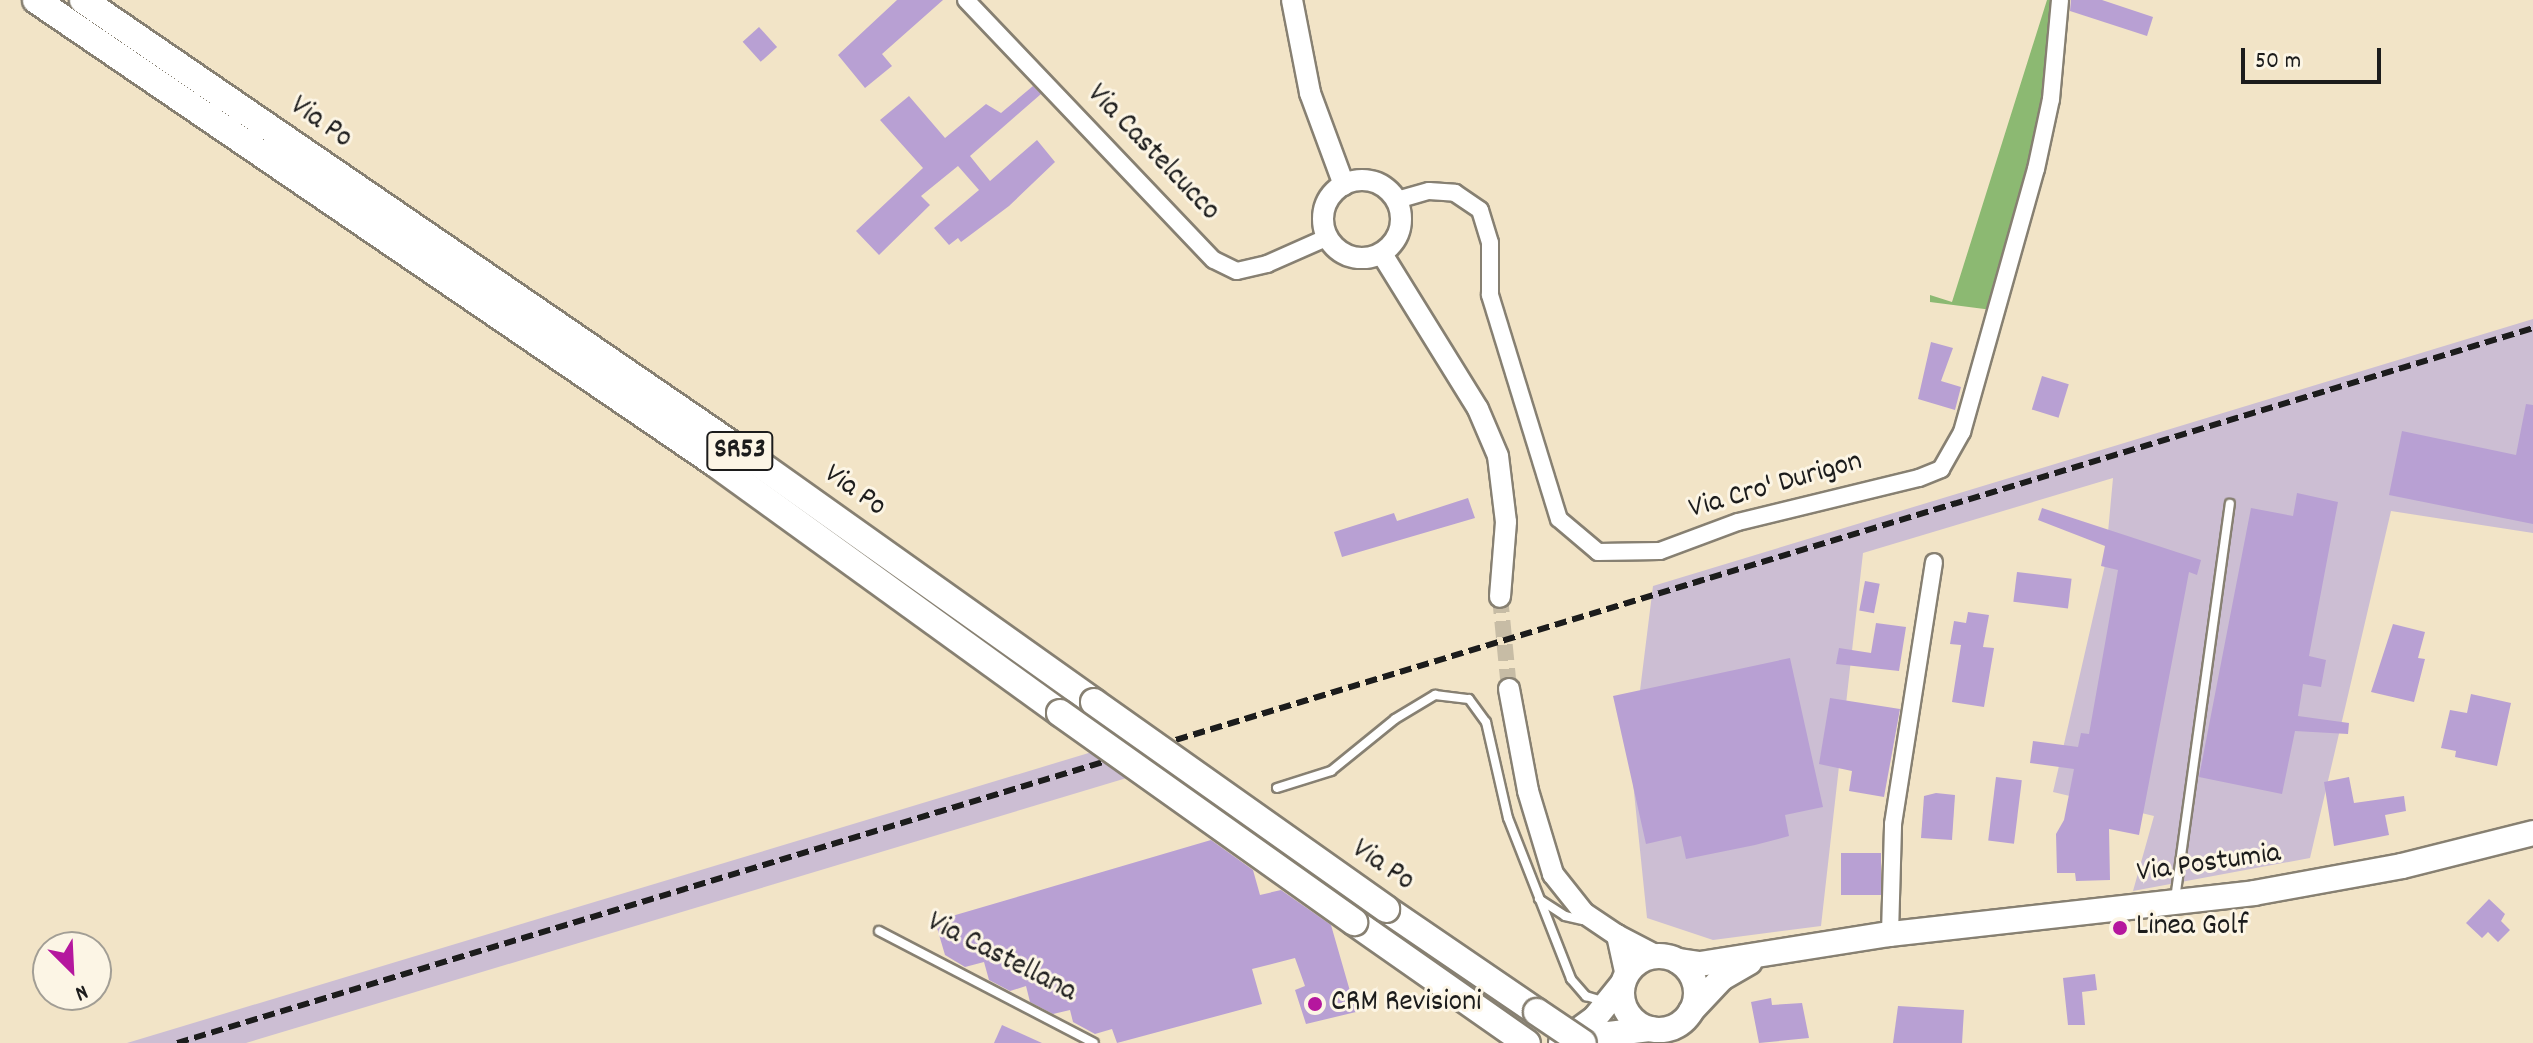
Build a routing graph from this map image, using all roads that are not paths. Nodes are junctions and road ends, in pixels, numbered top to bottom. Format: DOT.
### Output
graph roads {
  1 [pos="36,0"];
  2 [pos="83,0"];
  3 [pos="966,0"];
  4 [pos="1292,0"];
  5 [pos="2060,0"];
  6 [pos="1344,185"];
  7 [pos="1397,200"];
  8 [pos="1326,238"];
  9 [pos="1382,254"];
  10 [pos="2230,504"];
  11 [pos="1934,562"];
  12 [pos="1500,597"];
  13 [pos="1509,689"];
  14 [pos="1277,788"];
  15 [pos="2533,833"];
  16 [pos="1538,898"];
  17 [pos="2174,904"];
  18 [pos="1609,930"];
  19 [pos="879,931"];
  20 [pos="1890,934"];
  21 [pos="1772,950"];
  22 [pos="1668,959"];
  23 [pos="1621,986"];
  24 [pos="1691,1011"];
  25 [pos="1651,1029"];
  26 [pos="1520,1038"];
  27 [pos="1571,1042"];
  28 [pos="1094,1043"];
  1 -- 26 [label="highway, Via Po / SR53, bridge"];
  2 -- 27 [label="highway, Via Po / SR53, bridge"];
  3 -- 8 [label="street, Via Castelcucco"];
  4 -- 6 [label="street"];
  5 -- 7 [label="street, Via Cro' Durigon"];
  6 -- 7 [label="street"];
  6 -- 8 [label="street"];
  7 -- 9 [label="street"];
  8 -- 9 [label="street"];
  9 -- 12 [label="street"];
  10 -- 17 [label="lane"];
  11 -- 20 [label="street"];
  13 -- 18 [label="street"];
  14 -- 16 [label="lane"];
  15 -- 17 [label="main road, Via Postumia"];
  16 -- 18 [label="lane"];
  16 -- 23 [label="lane"];
  17 -- 20 [label="main road, Via Postumia"];
  18 -- 22 [label="street"];
  18 -- 23 [label="street"];
  19 -- 28 [label="lane, Via Castellana"];
  20 -- 21 [label="main road, Via Postumia"];
  21 -- 22 [label="main road, Via Postumia"];
  21 -- 24 [label="main road"];
  22 -- 23 [label="main road"];
  22 -- 24 [label="main road"];
  23 -- 25 [label="main road"];
  23 -- 27 [label="main road"];
  24 -- 25 [label="main road"];
  25 -- 27 [label="main road"];
}
